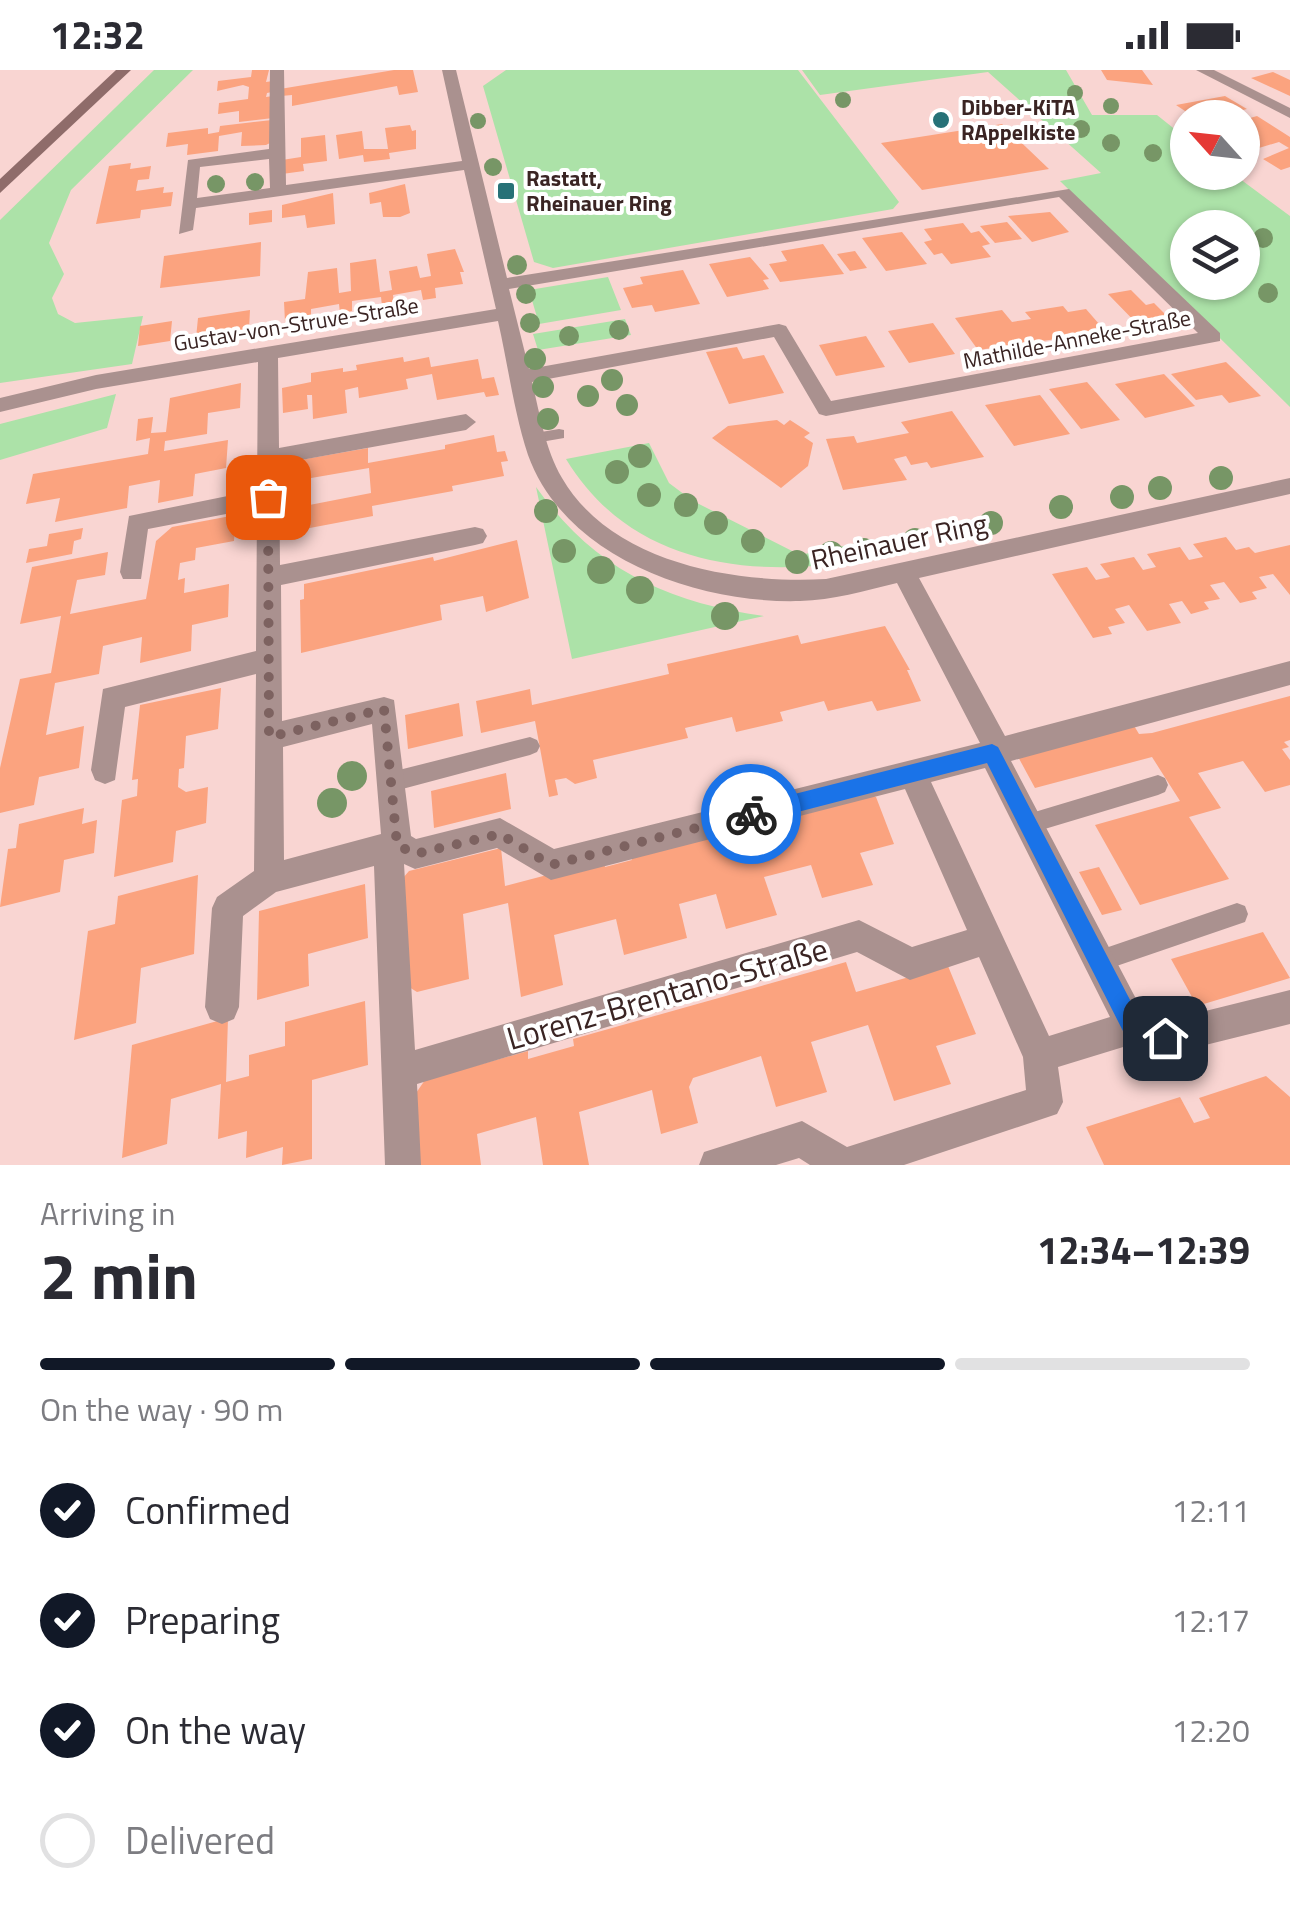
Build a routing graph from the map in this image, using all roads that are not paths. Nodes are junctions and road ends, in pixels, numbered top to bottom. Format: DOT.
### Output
graph roads {
  1 [pos="124,70"];
  2 [pos="277,70"];
  3 [pos="449,70"];
  4 [pos="1203,70"];
  5 [pos="1290,114"];
  6 [pos="277,153"];
  7 [pos="471,164"];
  8 [pos="0,188"];
  9 [pos="278,191"];
  10 [pos="188,204"];
  11 [pos="185,230"];
  12 [pos="498,285"];
  13 [pos="504,314"];
  14 [pos="268,354"];
  15 [pos="521,377"];
  16 [pos="96,382"];
  17 [pos="0,389"];
  18 [pos="0,405"];
  19 [pos="466,422"];
  20 [pos="268,458"];
  21 [pos="1290,486"];
  22 [pos="268,497"];
  23 [pos="475,536"];
  24 [pos="132,572"];
  25 [pos="902,572"];
  26 [pos="268,578"];
  27 [pos="269,659"];
  28 [pos="1290,673"];
  29 [pos="269,737"];
  30 [pos="530,746"];
  31 [pos="995,751"];
  32 [pos="105,770"];
  33 [pos="912,773"];
  34 [pos="392,782"];
  35 [pos="1158,785"];
  36 [pos="1028,824"];
  37 [pos="393,847"];
  38 [pos="270,879"];
  39 [pos="1238,914"];
  40 [pos="987,939"];
  41 [pos="1099,960"];
  42 [pos="222,1007"];
  43 [pos="1290,1007"];
  44 [pos="1133,1027"];
  45 [pos="1040,1056"];
  46 [pos="399,1072"];
  47 [pos="403,1165"];
  48 [pos="717,1165"];
  49 [pos="845,1165"];
  1 -- 8 [label="main road"];
  2 -- 6 [label="street"];
  3 -- 7 [label="street, Rheinauer Ring"];
  4 -- 5 [label="street"];
  6 -- 9 [label="street"];
  6 -- 10 [label="street"];
  7 -- 9 [label="street"];
  7 -- 12 [label="street, Rheinauer Ring"];
  9 -- 10 [label="street"];
  10 -- 11 [label="street"];
  12 -- 13 [label="street, Rheinauer Ring"];
  12 -- 15 [label="street, Mathilde-Anneke-Straße"];
  13 -- 14 [label="street, Gustav-von-Struve-Straße"];
  13 -- 15 [label="street, Rheinauer Ring"];
  14 -- 16 [label="street, Gustav-von-Struve-Straße"];
  14 -- 20 [label="street"];
  15 -- 25 [label="street, Rheinauer Ring"];
  16 -- 17 [label="street, Gustav-von-Struve-Straße"];
  16 -- 18 [label="street, Gustav-von-Struve-Straße"];
  19 -- 20 [label="street"];
  20 -- 22 [label="street"];
  21 -- 25 [label="street, Rheinauer Ring"];
  22 -- 24 [label="street"];
  22 -- 26 [label="street"];
  23 -- 26 [label="street"];
  25 -- 31 [label="street"];
  26 -- 27 [label="street"];
  27 -- 29 [label="street"];
  27 -- 32 [label="street"];
  28 -- 31 [label="street"];
  29 -- 34 [label="street"];
  29 -- 38 [label="street"];
  30 -- 34 [label="lane"];
  31 -- 33 [label="street"];
  31 -- 36 [label="street"];
  33 -- 37 [label="street"];
  33 -- 40 [label="street"];
  34 -- 37 [label="street"];
  35 -- 36 [label="lane"];
  36 -- 41 [label="street"];
  37 -- 38 [label="street"];
  37 -- 46 [label="street"];
  38 -- 42 [label="street"];
  39 -- 41 [label="lane"];
  40 -- 45 [label="street"];
  40 -- 46 [label="street, Lorenz-Brentano-Straße"];
  41 -- 44 [label="street"];
  43 -- 44 [label="street"];
  44 -- 45 [label="street"];
  45 -- 49 [label="street"];
  46 -- 47 [label="street"];
  48 -- 49 [label="street"];
}
